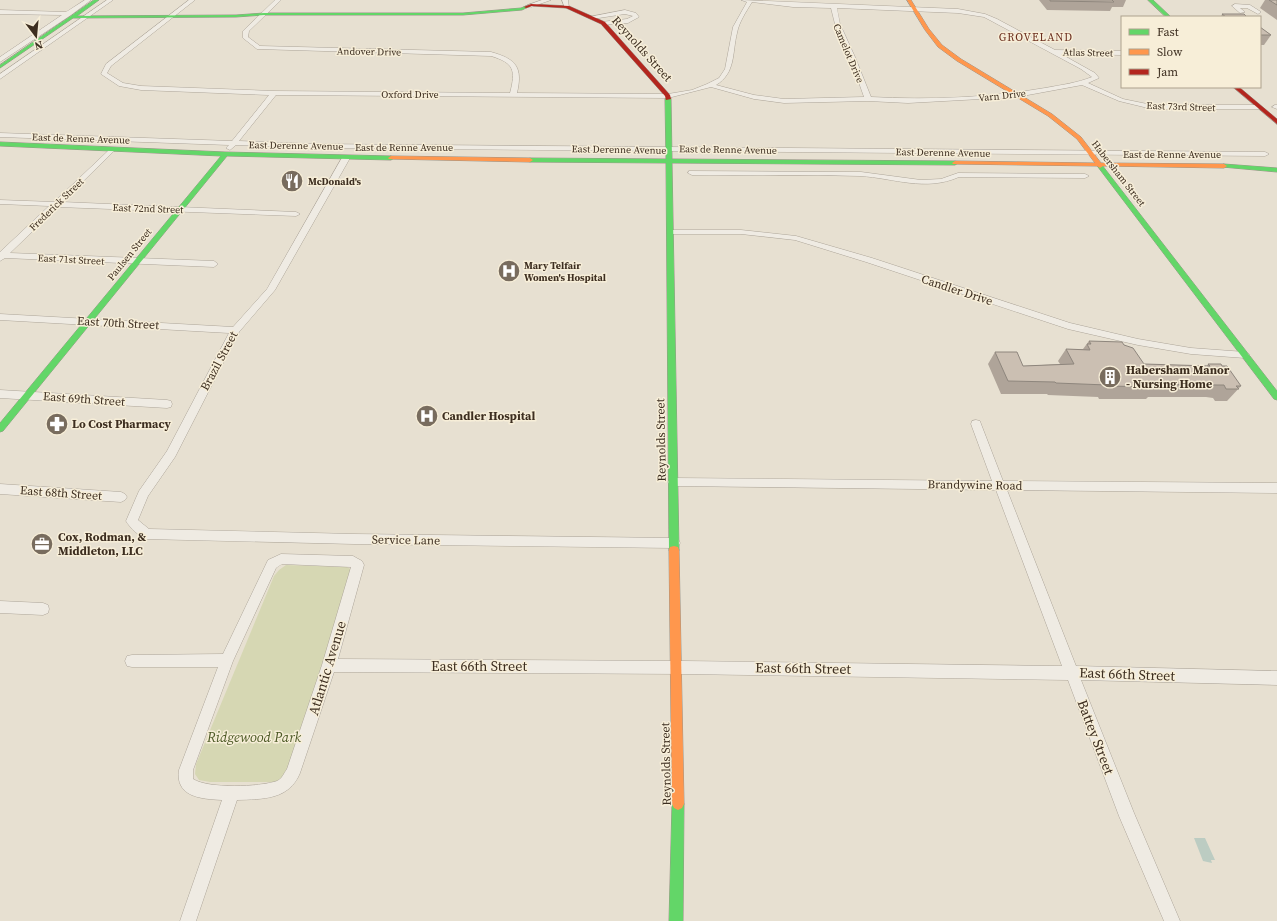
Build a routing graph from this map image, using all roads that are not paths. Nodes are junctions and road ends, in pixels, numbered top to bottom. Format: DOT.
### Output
graph roads {
  1 [pos="88,0"];
  2 [pos="97,0"];
  3 [pos="110,0"];
  4 [pos="192,0"];
  5 [pos="278,0"];
  6 [pos="548,0"];
  7 [pos="743,0"];
  8 [pos="909,0"];
  9 [pos="1150,0"];
  10 [pos="750,1"];
  11 [pos="1140,1"];
  12 [pos="566,4"];
  13 [pos="532,5"];
  14 [pos="834,7"];
  15 [pos="914,10"];
  16 [pos="0,12"];
  17 [pos="1242,12"];
  18 [pos="1258,12"];
  19 [pos="174,14"];
  20 [pos="264,14"];
  21 [pos="73,15"];
  22 [pos="90,15"];
  23 [pos="1156,16"];
  24 [pos="1168,16"];
  25 [pos="592,17"];
  26 [pos="0,18"];
  27 [pos="62,18"];
  28 [pos="603,23"];
  29 [pos="1053,52"];
  30 [pos="1121,53"];
  31 [pos="0,60"];
  32 [pos="0,67"];
  33 [pos="0,76"];
  34 [pos="1083,83"];
  35 [pos="710,85"];
  36 [pos="1237,88"];
  37 [pos="274,93"];
  38 [pos="1017,94"];
  39 [pos="513,95"];
  40 [pos="668,96"];
  41 [pos="868,98"];
  42 [pos="1258,107"];
  43 [pos="1277,122"];
  44 [pos="0,135"];
  45 [pos="233,144"];
  46 [pos="2,146"];
  47 [pos="668,148"];
  48 [pos="112,150"];
  49 [pos="225,154"];
  50 [pos="1090,154"];
  51 [pos="1265,154"];
  52 [pos="346,158"];
  53 [pos="669,161"];
  54 [pos="848,162"];
  55 [pos="1277,163"];
  56 [pos="948,164"];
  57 [pos="1099,165"];
  58 [pos="1239,166"];
  59 [pos="1277,170"];
  60 [pos="692,173"];
  61 [pos="1085,176"];
  62 [pos="0,202"];
  63 [pos="56,204"];
  64 [pos="180,210"];
  65 [pos="296,214"];
  66 [pos="670,232"];
  67 [pos="1,256"];
  68 [pos="137,262"];
  69 [pos="214,264"];
  70 [pos="0,318"];
  71 [pos="88,322"];
  72 [pos="235,330"];
  73 [pos="1245,355"];
  74 [pos="0,394"];
  75 [pos="27,396"];
  76 [pos="1277,397"];
  77 [pos="167,404"];
  78 [pos="976,424"];
  79 [pos="0,429"];
  80 [pos="674,482"];
  81 [pos="999,485"];
  82 [pos="1277,488"];
  83 [pos="0,489"];
  84 [pos="121,497"];
  85 [pos="140,528"];
  86 [pos="674,543"];
  87 [pos="0,606"];
  88 [pos="43,609"];
  89 [pos="227,660"];
  90 [pos="132,661"];
  91 [pos="329,665"];
  92 [pos="676,666"];
  93 [pos="1072,672"];
  94 [pos="1277,678"];
  95 [pos="232,793"];
  96 [pos="188,921"];
  97 [pos="676,921"];
  98 [pos="1172,921"];
  1 -- 21 [label="street"];
  2 -- 21 [label="main road"];
  3 -- 22 [label="street"];
  4 -- 19 [label="street"];
  5 -- 20 [label="street, Andover Drive"];
  6 -- 13 [label="street"];
  7 -- 10 [label="street"];
  8 -- 15 [label="main road, Habersham Street"];
  9 -- 24 [label="main road"];
  10 -- 14 [label="street"];
  10 -- 35 [label="street, Oxford Drive"];
  11 -- 23 [label="main road"];
  12 -- 13 [label="main road, Reynolds Street"];
  12 -- 25 [label="main road, Reynolds Street"];
  13 -- 20 [label="main road, Reynolds Street"];
  14 -- 15 [label="street"];
  14 -- 41 [label="street, Camelot Drive"];
  15 -- 29 [label="street"];
  15 -- 38 [label="main road, Habersham Street"];
  16 -- 21 [label="street"];
  17 -- 18 [label="street"];
  19 -- 20 [label="main road, Reynolds Street"];
  19 -- 22 [label="main road, Reynolds Street"];
  19 -- 37 [label="street, Oxford Drive"];
  20 -- 39 [label="street, Andover Drive"];
  21 -- 22 [label="main road, Reynolds Street"];
  21 -- 27 [label="street"];
  21 -- 32 [label="main road"];
  22 -- 33 [label="street"];
  25 -- 28 [label="main road, Reynolds Street"];
  25 -- 28 [label="street"];
  26 -- 27 [label="street"];
  27 -- 31 [label="street"];
  28 -- 40 [label="main road, Reynolds Street"];
  29 -- 30 [label="street, Atlas Street"];
  29 -- 34 [label="street"];
  34 -- 38 [label="street, Varn Drive"];
  34 -- 42 [label="street, East 73rd Street"];
  35 -- 40 [label="street, Oxford Drive"];
  35 -- 41 [label="street, Varn Drive"];
  36 -- 42 [label="main road"];
  37 -- 39 [label="street, Oxford Drive"];
  37 -- 45 [label="street, Paulsen Street"];
  38 -- 41 [label="street, Varn Drive"];
  38 -- 50 [label="main road, Habersham Street"];
  39 -- 40 [label="street, Oxford Drive"];
  40 -- 47 [label="main road, Reynolds Street"];
  42 -- 43 [label="main road"];
  44 -- 45 [label="street, East de Renne Avenue"];
  45 -- 47 [label="street, East de Renne Avenue"];
  45 -- 49 [label="street, Paulsen Street"];
  46 -- 48 [label="main road, East Derenne Avenue"];
  47 -- 50 [label="street, East de Renne Avenue"];
  47 -- 53 [label="main road, Reynolds Street"];
  48 -- 49 [label="main road, East Derenne Avenue"];
  48 -- 63 [label="street, Frederick Street"];
  49 -- 52 [label="main road, East Derenne Avenue"];
  49 -- 64 [label="main road, Paulsen Street"];
  50 -- 51 [label="street, East de Renne Avenue"];
  50 -- 57 [label="main road, Habersham Street"];
  52 -- 53 [label="main road, East Derenne Avenue"];
  52 -- 72 [label="street, Brazil Street"];
  53 -- 54 [label="main road, East Derenne Avenue"];
  53 -- 66 [label="main road, Reynolds Street"];
  54 -- 56 [label="main road, East Derenne Avenue"];
  54 -- 56 [label="main road"];
  55 -- 58 [label="main road, East Derenne Avenue"];
  56 -- 57 [label="main road, East Derenne Avenue"];
  57 -- 58 [label="main road, East Derenne Avenue"];
  57 -- 73 [label="main road, Habersham Street"];
  58 -- 59 [label="main road, East Derenne Avenue"];
  60 -- 61 [label="street"];
  62 -- 63 [label="street, East 72nd Street"];
  63 -- 64 [label="street, East 72nd Street"];
  63 -- 67 [label="street, Frederick Street"];
  64 -- 65 [label="street, East 72nd Street"];
  64 -- 68 [label="main road, Paulsen Street"];
  66 -- 73 [label="street, Candler Drive"];
  66 -- 80 [label="main road, Reynolds Street"];
  67 -- 68 [label="street, East 71st Street"];
  68 -- 69 [label="street, East 71st Street"];
  68 -- 71 [label="main road, Paulsen Street"];
  70 -- 71 [label="street, East 70th Street"];
  71 -- 72 [label="street, East 70th Street"];
  71 -- 75 [label="main road, Paulsen Street"];
  72 -- 85 [label="street, Brazil Street"];
  73 -- 76 [label="main road, Habersham Street"];
  74 -- 75 [label="street, East 69th Street"];
  75 -- 77 [label="street, East 69th Street"];
  75 -- 79 [label="main road, Paulsen Street"];
  78 -- 81 [label="street, Battey Street"];
  80 -- 81 [label="street, Brandywine Road"];
  80 -- 86 [label="main road, Reynolds Street"];
  81 -- 82 [label="street, Brandywine Road"];
  81 -- 93 [label="street, Battey Street"];
  83 -- 84 [label="street, East 68th Street"];
  85 -- 86 [label="street, Service Lane"];
  86 -- 92 [label="main road, Reynolds Street"];
  87 -- 88 [label="street"];
  89 -- 90 [label="street"];
  89 -- 91 [label="street, Atlantic Avenue"];
  89 -- 95 [label="street, Atlantic Avenue"];
  91 -- 92 [label="street, East 66th Street"];
  91 -- 95 [label="street, Atlantic Avenue"];
  92 -- 93 [label="street, East 66th Street"];
  92 -- 97 [label="main road, Reynolds Street"];
  93 -- 94 [label="street, East 66th Street"];
  93 -- 98 [label="street, Battey Street"];
  95 -- 96 [label="street"];
}
